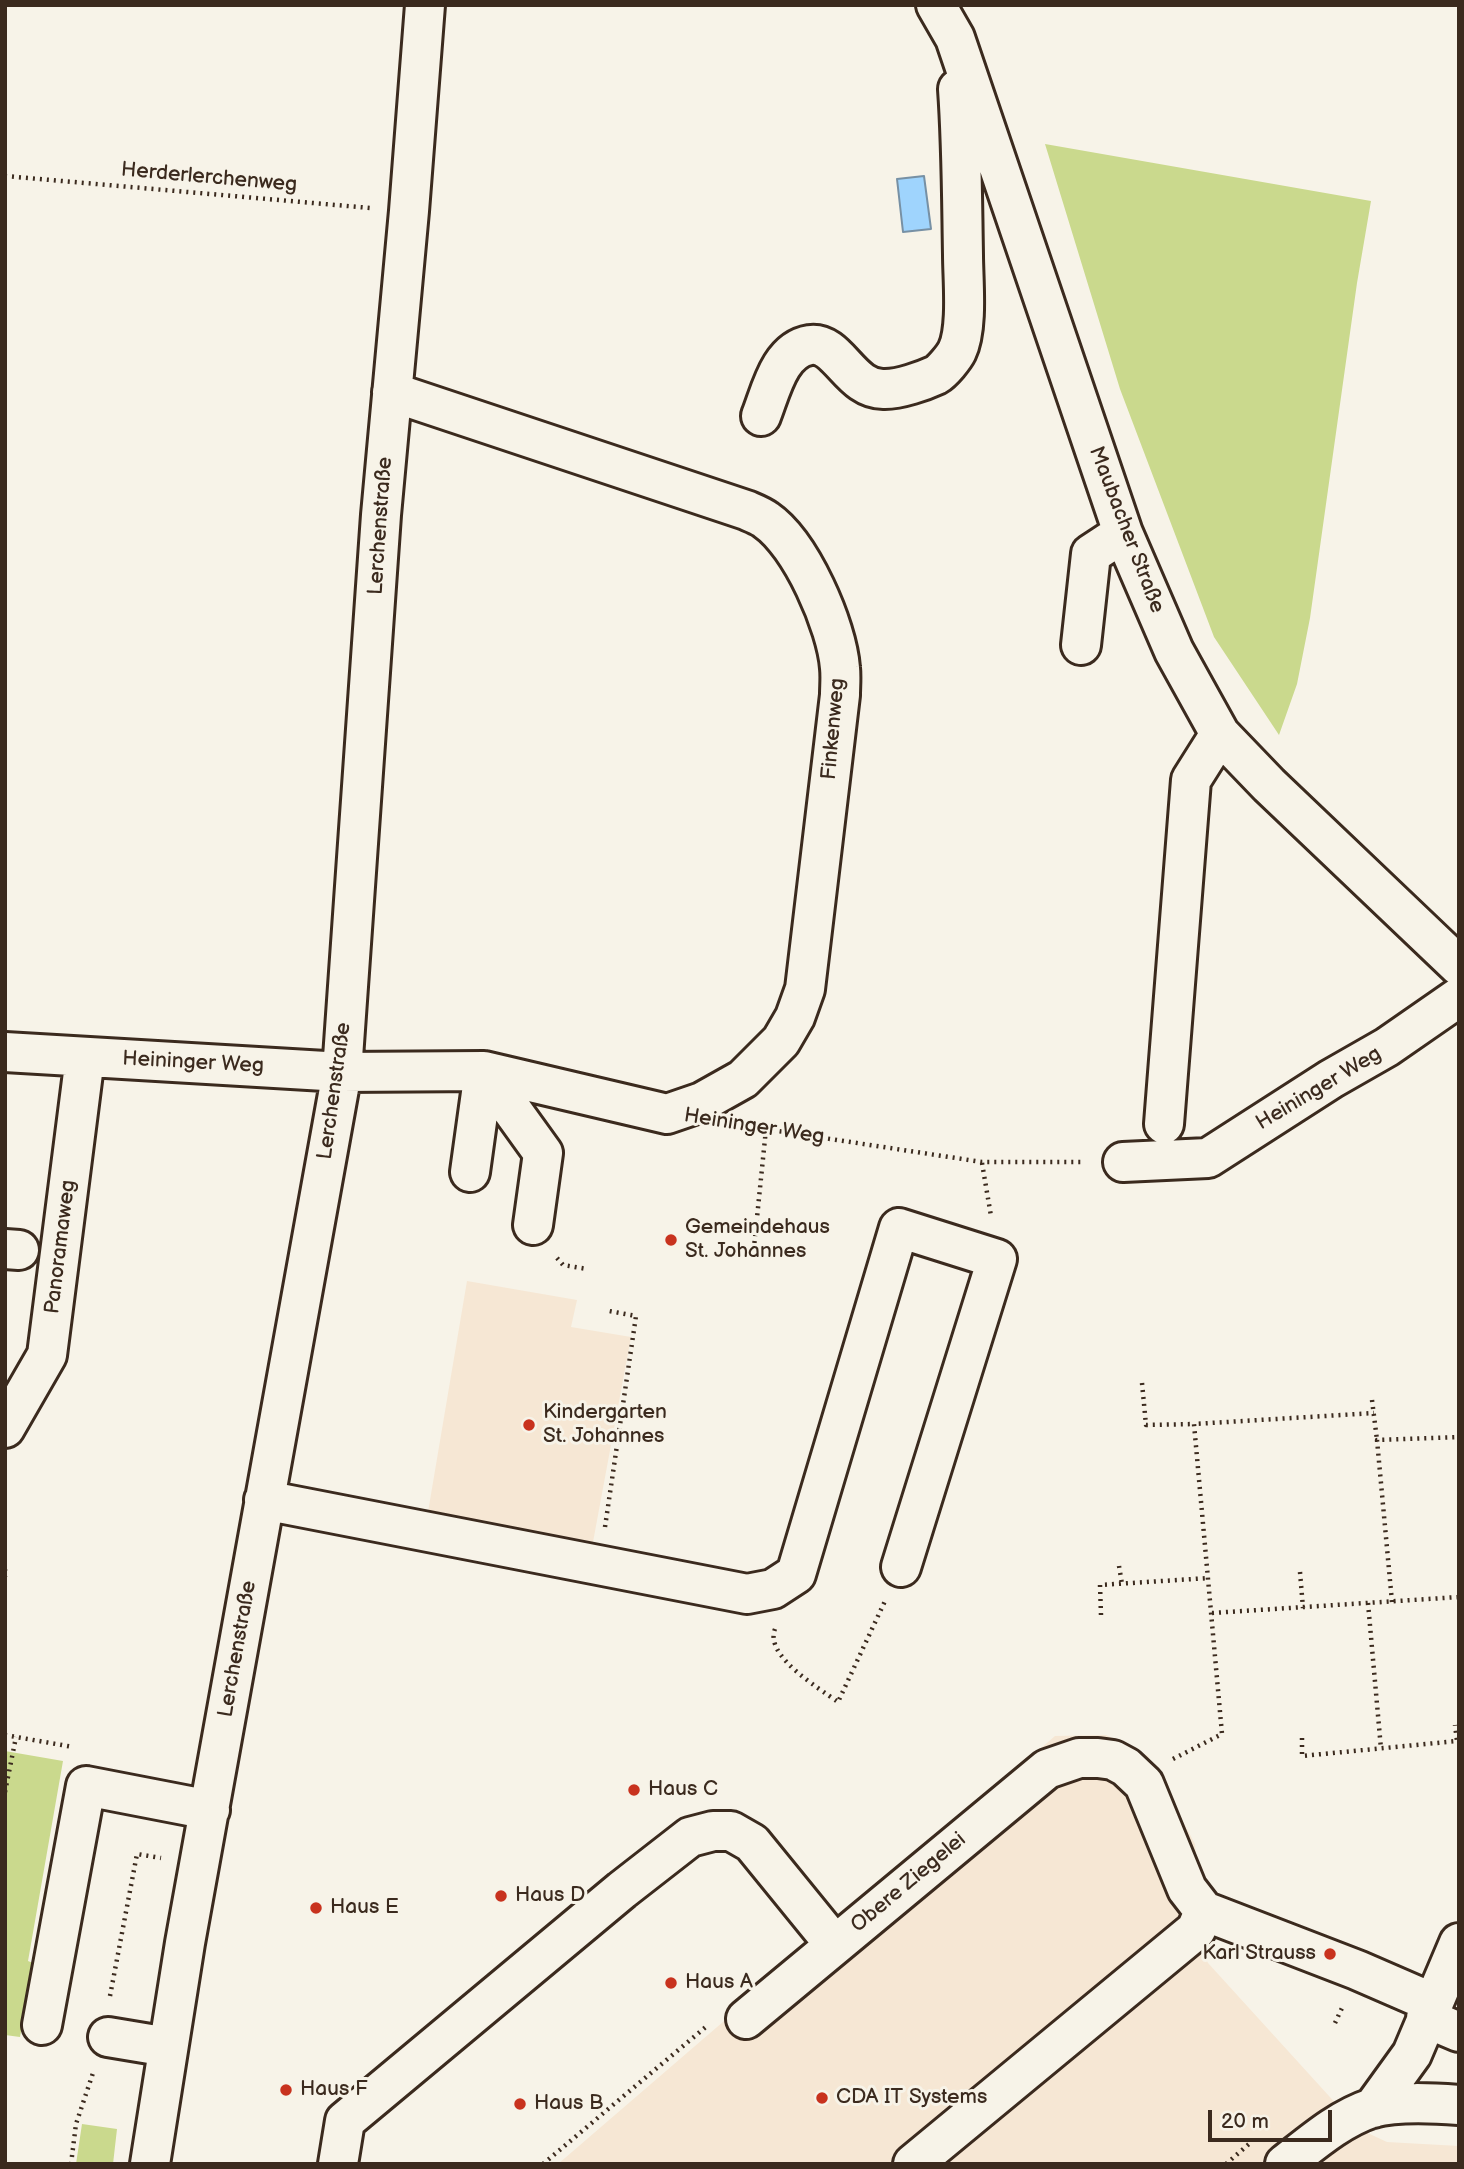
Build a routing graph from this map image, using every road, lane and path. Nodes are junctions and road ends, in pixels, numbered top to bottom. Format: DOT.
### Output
graph roads {
  1 [pos="425,5"];
  2 [pos="936,5"];
  3 [pos="955,38"];
  4 [pos="5,176"];
  5 [pos="409,211"];
  6 [pos="392,392"];
  7 [pos="761,416"];
  8 [pos="1123,533"];
  9 [pos="1081,645"];
  10 [pos="1220,734"];
  11 [pos="1459,966"];
  12 [pos="1459,997"];
  13 [pos="5,1052"];
  14 [pos="85,1057"];
  15 [pos="342,1072"];
  16 [pos="484,1072"];
  17 [pos="667,1114"];
  18 [pos="1164,1124"];
  19 [pos="741,1125"];
  20 [pos="766,1129"];
  21 [pos="982,1162"];
  22 [pos="1123,1162"];
  23 [pos="470,1172"];
  24 [pos="534,1225"];
  25 [pos="752,1256"];
  26 [pos="997,1258"];
  27 [pos="608,1311"];
  28 [pos="1142,1383"];
  29 [pos="1372,1400"];
  30 [pos="1374,1413"];
  31 [pos="1194,1423"];
  32 [pos="5,1428"];
  33 [pos="1459,1437"];
  34 [pos="1377,1440"];
  35 [pos="264,1500"];
  36 [pos="599,1566"];
  37 [pos="1119,1566"];
  38 [pos="5,1569"];
  39 [pos="1300,1572"];
  40 [pos="5,1577"];
  41 [pos="1209,1578"];
  42 [pos="894,1581"];
  43 [pos="1122,1584"];
  44 [pos="1459,1597"];
  45 [pos="1392,1602"];
  46 [pos="1368,1603"];
  47 [pos="1303,1608"];
  48 [pos="1212,1614"];
  49 [pos="1101,1615"];
  50 [pos="774,1644"];
  51 [pos="1455,1724"];
  52 [pos="5,1735"];
  53 [pos="16,1737"];
  54 [pos="1302,1738"];
  55 [pos="77,1748"];
  56 [pos="1381,1749"];
  57 [pos="1138,1777"];
  58 [pos="5,1792"];
  59 [pos="210,1811"];
  60 [pos="164,1858"];
  61 [pos="1204,1911"];
  62 [pos="1459,1943"];
  63 [pos="835,1945"];
  64 [pos="110,1998"];
  65 [pos="1439,2018"];
  66 [pos="746,2019"];
  67 [pos="43,2025"];
  68 [pos="168,2048"];
  69 [pos="101,2052"];
  70 [pos="1459,2105"];
  71 [pos="1373,2108"];
  72 [pos="71,2164"];
  73 [pos="150,2164"];
  74 [pos="338,2164"];
  75 [pos="543,2164"];
  76 [pos="913,2164"];
  77 [pos="1285,2164"];
  1 -- 5 [label="street, Lerchenstraße"];
  2 -- 3 [label="street, Maubacher Straße"];
  3 -- 7 [label="street"];
  3 -- 8 [label="street, Maubacher Straße"];
  4 -- 5 [label="path, Herderlerchenweg"];
  5 -- 6 [label="street, Lerchenstraße"];
  6 -- 15 [label="street, Lerchenstraße"];
  6 -- 17 [label="street, Finkenweg"];
  8 -- 9 [label="street"];
  8 -- 10 [label="street, Maubacher Straße"];
  10 -- 11 [label="street, Maubacher Straße"];
  10 -- 18 [label="street"];
  12 -- 22 [label="street, Heininger Weg"];
  13 -- 14 [label="street, Heininger Weg"];
  14 -- 15 [label="street, Heininger Weg"];
  14 -- 32 [label="street, Panoramaweg"];
  15 -- 16 [label="street, Heininger Weg"];
  15 -- 35 [label="street, Lerchenstraße"];
  16 -- 17 [label="street, Heininger Weg"];
  16 -- 23 [label="street"];
  16 -- 24 [label="street"];
  19 -- 20 [label="path, Heininger Weg"];
  20 -- 21 [label="path, Heininger Weg"];
  20 -- 25 [label="path"];
  21 -- 22 [label="path, Heininger Weg"];
  21 -- 26 [label="path"];
  26 -- 36 [label="street"];
  26 -- 42 [label="street"];
  27 -- 36 [label="path"];
  28 -- 31 [label="path"];
  29 -- 30 [label="path"];
  30 -- 31 [label="path"];
  30 -- 34 [label="path"];
  31 -- 41 [label="path"];
  33 -- 34 [label="path"];
  34 -- 45 [label="path"];
  35 -- 36 [label="street"];
  35 -- 59 [label="street, Lerchenstraße"];
  37 -- 43 [label="path"];
  38 -- 40 [label="path"];
  39 -- 47 [label="path"];
  41 -- 43 [label="path"];
  41 -- 48 [label="path"];
  42 -- 50 [label="path"];
  43 -- 49 [label="path"];
  44 -- 45 [label="path"];
  45 -- 46 [label="path"];
  46 -- 47 [label="path"];
  46 -- 56 [label="path"];
  47 -- 48 [label="path"];
  48 -- 57 [label="path"];
  51 -- 56 [label="path"];
  52 -- 53 [label="path"];
  53 -- 55 [label="path"];
  53 -- 58 [label="path"];
  54 -- 56 [label="path"];
  57 -- 61 [label="street"];
  57 -- 63 [label="street, Obere Ziegelei"];
  59 -- 67 [label="street"];
  59 -- 68 [label="street, Lerchenstraße"];
  60 -- 64 [label="path"];
  61 -- 65 [label="street"];
  61 -- 76 [label="street"];
  62 -- 65 [label="street"];
  63 -- 66 [label="street, Obere Ziegelei"];
  63 -- 74 [label="street"];
  65 -- 71 [label="street"];
  66 -- 75 [label="path"];
  68 -- 69 [label="street"];
  68 -- 73 [label="street, Lerchenstraße"];
  69 -- 72 [label="path"];
  70 -- 71 [label="street"];
  71 -- 77 [label="street"];
}
